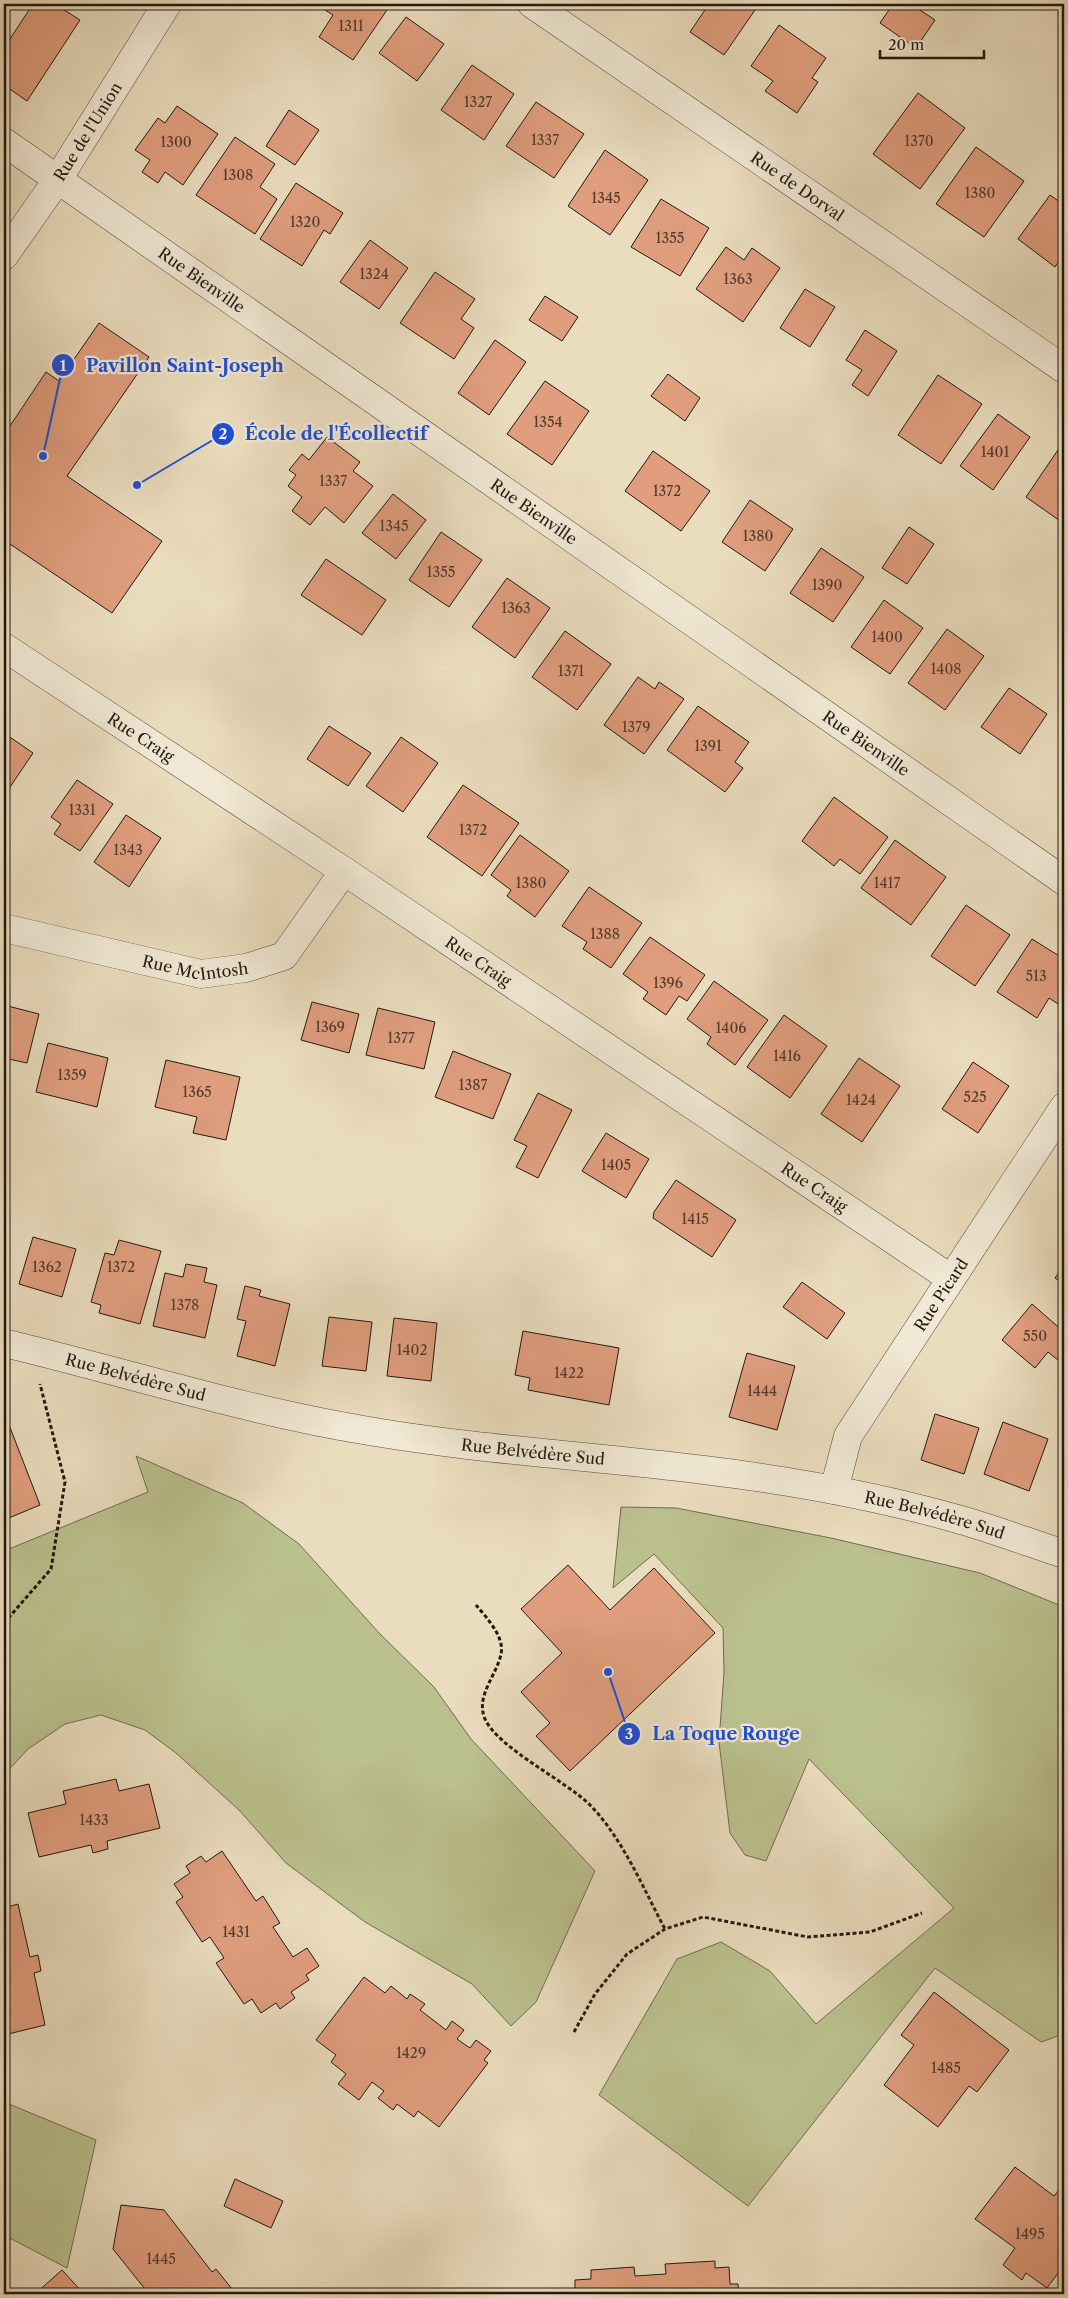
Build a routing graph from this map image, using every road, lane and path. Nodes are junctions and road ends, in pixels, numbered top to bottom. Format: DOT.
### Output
graph roads {
  1 [pos="167,4"];
  2 [pos="532,4"];
  3 [pos="4,142"];
  4 [pos="58,179"];
  5 [pos="4,256"];
  6 [pos="1064,369"];
  7 [pos="4,647"];
  8 [pos="344,871"];
  9 [pos="1064,881"];
  10 [pos="4,928"];
  11 [pos="1064,1107"];
  12 [pos="950,1278"];
  13 [pos="4,1343"];
  14 [pos="32,1350"];
  15 [pos="834,1490"];
  16 [pos="1064,1554"];
  17 [pos="476,1605"];
  18 [pos="4,1623"];
  19 [pos="922,1913"];
  20 [pos="665,1928"];
  21 [pos="574,2032"];
  1 -- 4 [label="street, Rue de l'Union"];
  2 -- 6 [label="street, Rue de Dorval"];
  3 -- 4 [label="street, Rue Bienville"];
  4 -- 5 [label="street, Rue de l'Union"];
  4 -- 9 [label="street, Rue Bienville"];
  7 -- 8 [label="street, Rue Craig"];
  8 -- 10 [label="street, Rue McIntosh"];
  8 -- 12 [label="street, Rue Craig"];
  11 -- 12 [label="street, Rue Picard"];
  12 -- 15 [label="street, Rue Picard"];
  13 -- 14 [label="street, Rue Belvédère Sud"];
  14 -- 15 [label="street, Rue Belvédère Sud"];
  14 -- 18 [label="path"];
  15 -- 16 [label="street, Rue Belvédère Sud"];
  17 -- 20 [label="path"];
  19 -- 20 [label="path"];
  20 -- 21 [label="path"];
}
